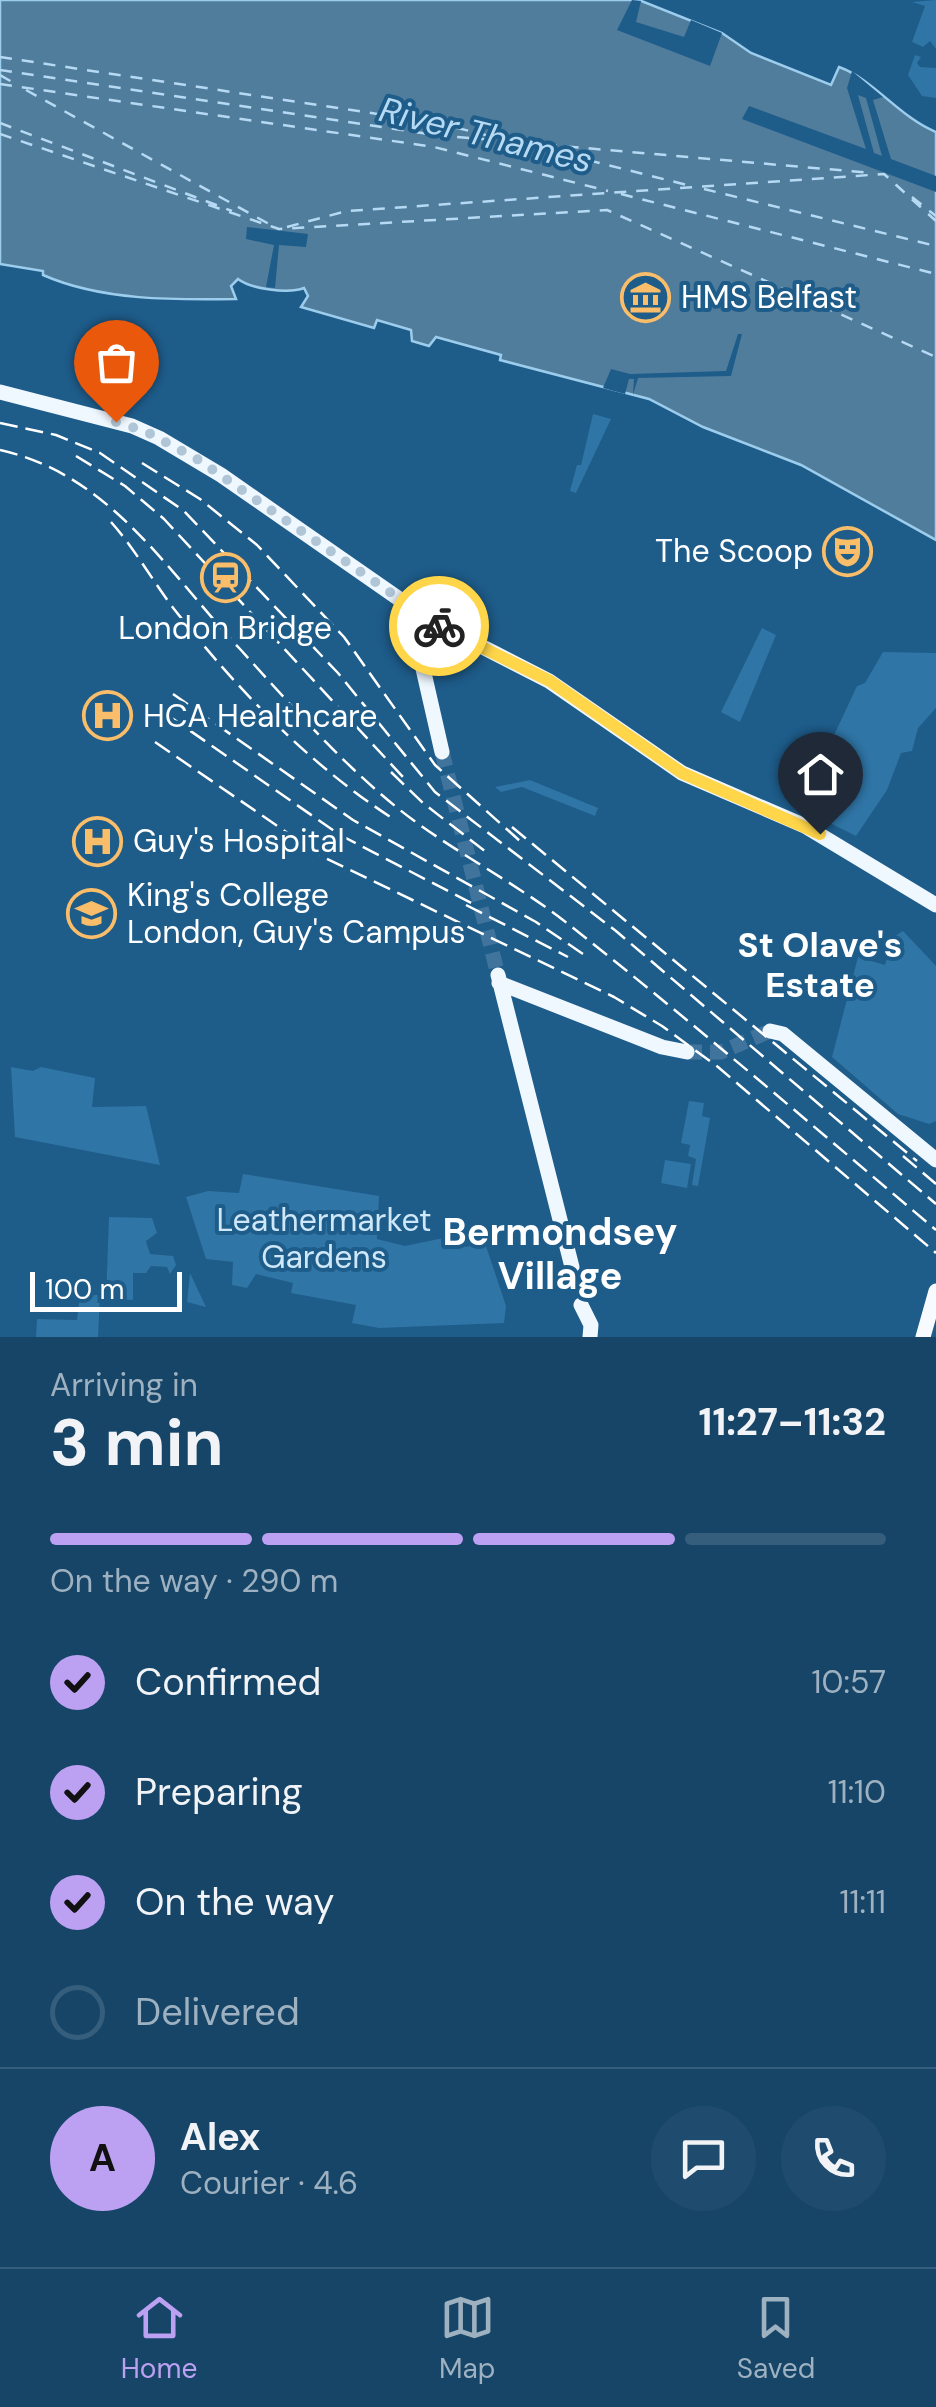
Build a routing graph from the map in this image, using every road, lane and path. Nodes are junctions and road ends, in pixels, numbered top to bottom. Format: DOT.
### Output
graph roads {
  1 [pos="0,392"];
  2 [pos="432,622"];
  3 [pos="442,752"];
  4 [pos="934,899"];
  5 [pos="770,1031"];
  6 [pos="688,1052"];
  7 [pos="936,1160"];
  8 [pos="572,1267"];
  9 [pos="936,1290"];
  10 [pos="581,1305"];
  11 [pos="590,1337"];
  12 [pos="923,1337"];
  1 -- 2 [label="main road"];
  2 -- 3 [label="main road"];
  2 -- 4 [label="main road"];
  5 -- 7 [label="main road"];
  6 -- 8 [label="main road"];
  9 -- 12 [label="highway"];
  10 -- 11 [label="main road"];
}
